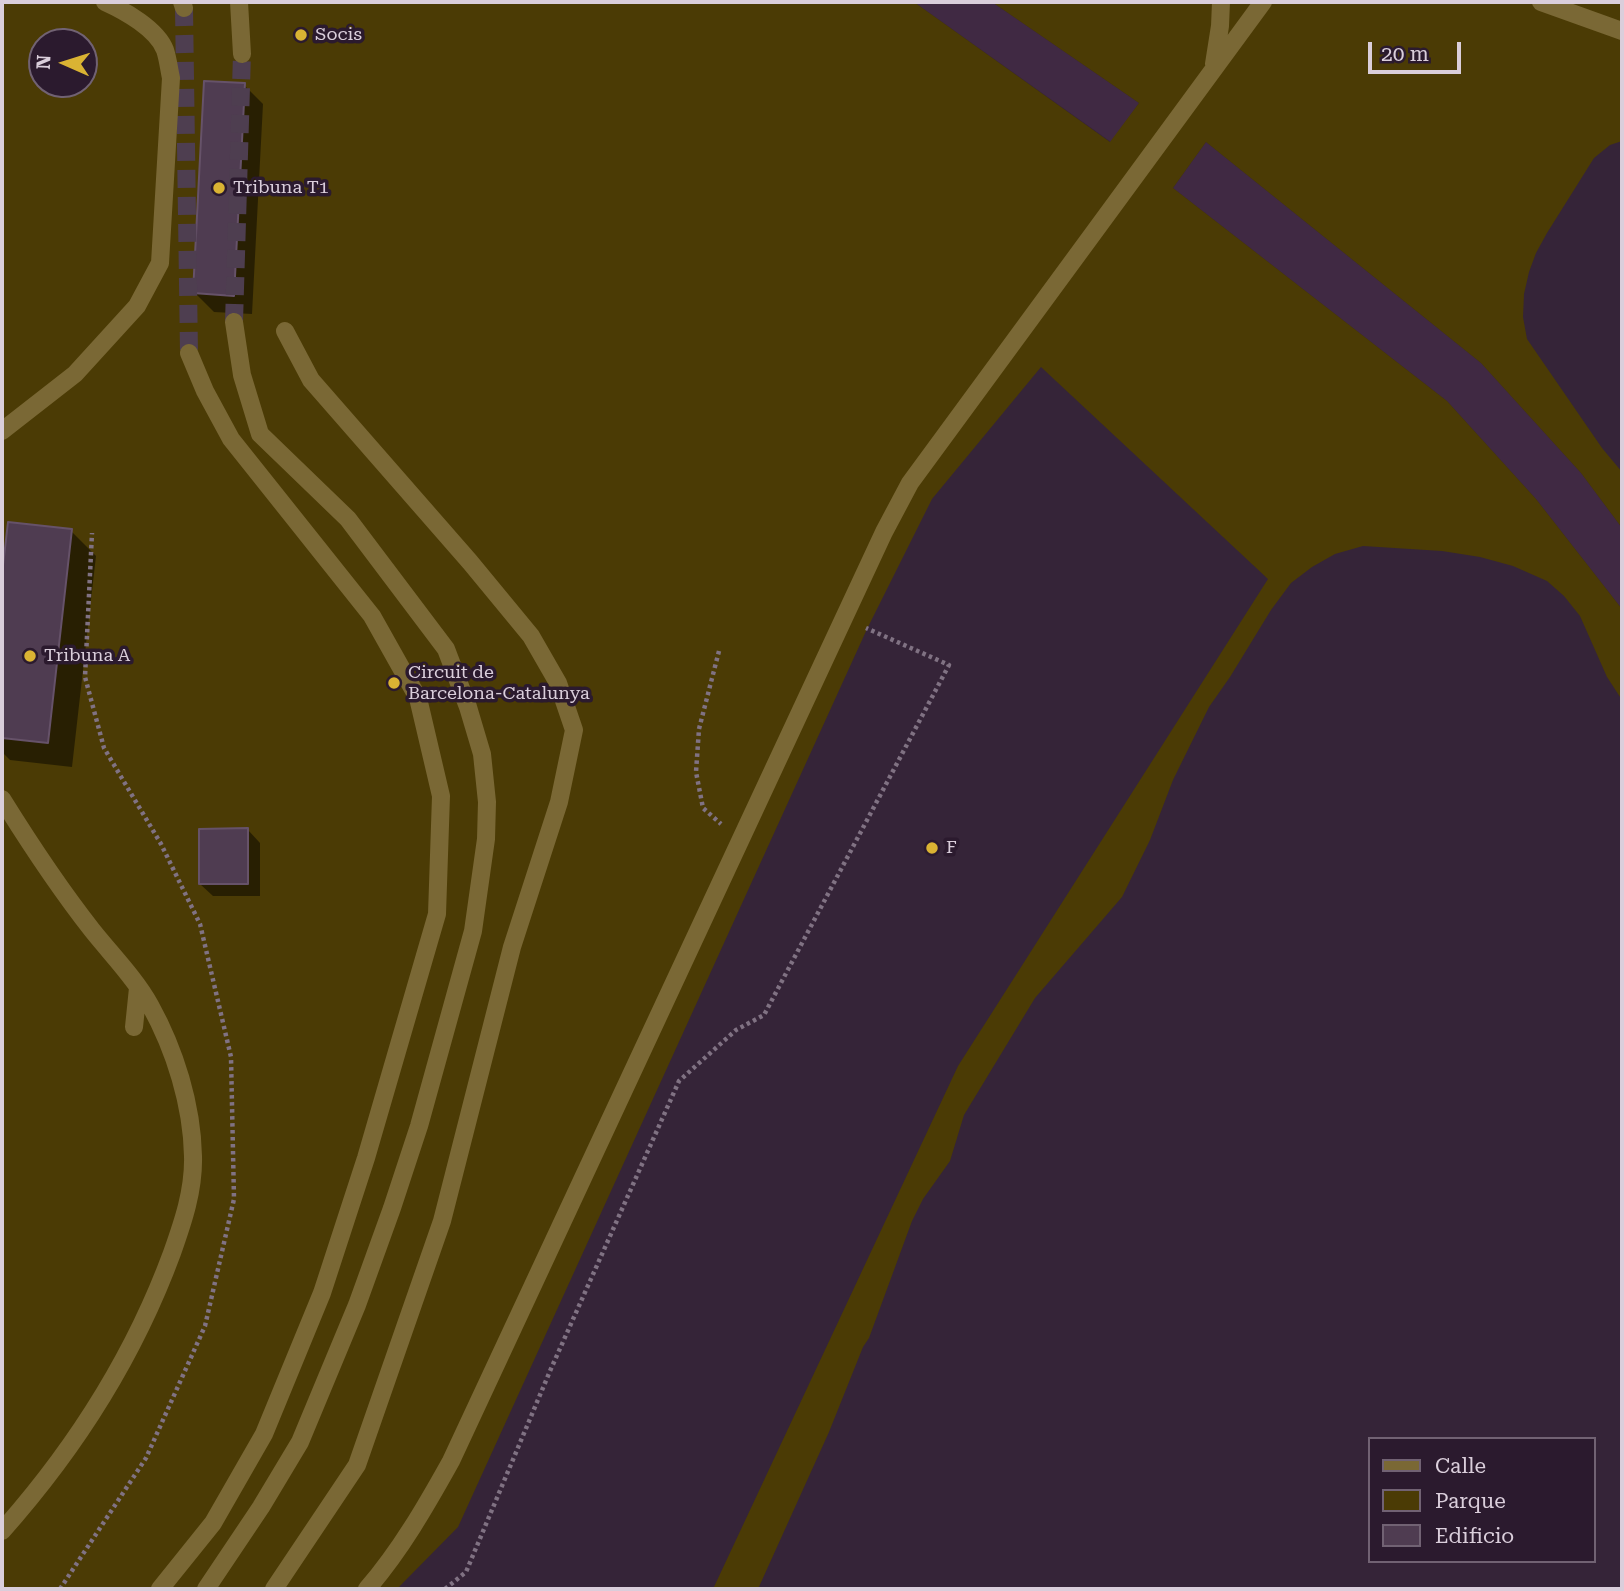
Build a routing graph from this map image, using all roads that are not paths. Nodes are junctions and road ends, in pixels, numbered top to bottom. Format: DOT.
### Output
graph roads {
  1 [pos="105,2"];
  2 [pos="239,2"];
  3 [pos="1221,2"];
  4 [pos="1263,2"];
  5 [pos="1541,2"];
  6 [pos="1622,31"];
  7 [pos="242,54"];
  8 [pos="1212,70"];
  9 [pos="234,321"];
  10 [pos="285,331"];
  11 [pos="189,353"];
  12 [pos="2,431"];
  13 [pos="2,799"];
  14 [pos="138,988"];
  15 [pos="134,1027"];
  16 [pos="2,1531"];
  17 [pos="160,1589"];
  18 [pos="206,1589"];
  19 [pos="274,1589"];
  20 [pos="367,1589"];
  1 -- 12 [label="street"];
  2 -- 7 [label="street"];
  3 -- 8 [label="street"];
  4 -- 8 [label="street"];
  5 -- 6 [label="street"];
  8 -- 20 [label="street"];
  9 -- 18 [label="street"];
  10 -- 19 [label="street"];
  11 -- 17 [label="street"];
  13 -- 14 [label="street"];
  14 -- 15 [label="street"];
  14 -- 16 [label="street"];
}
